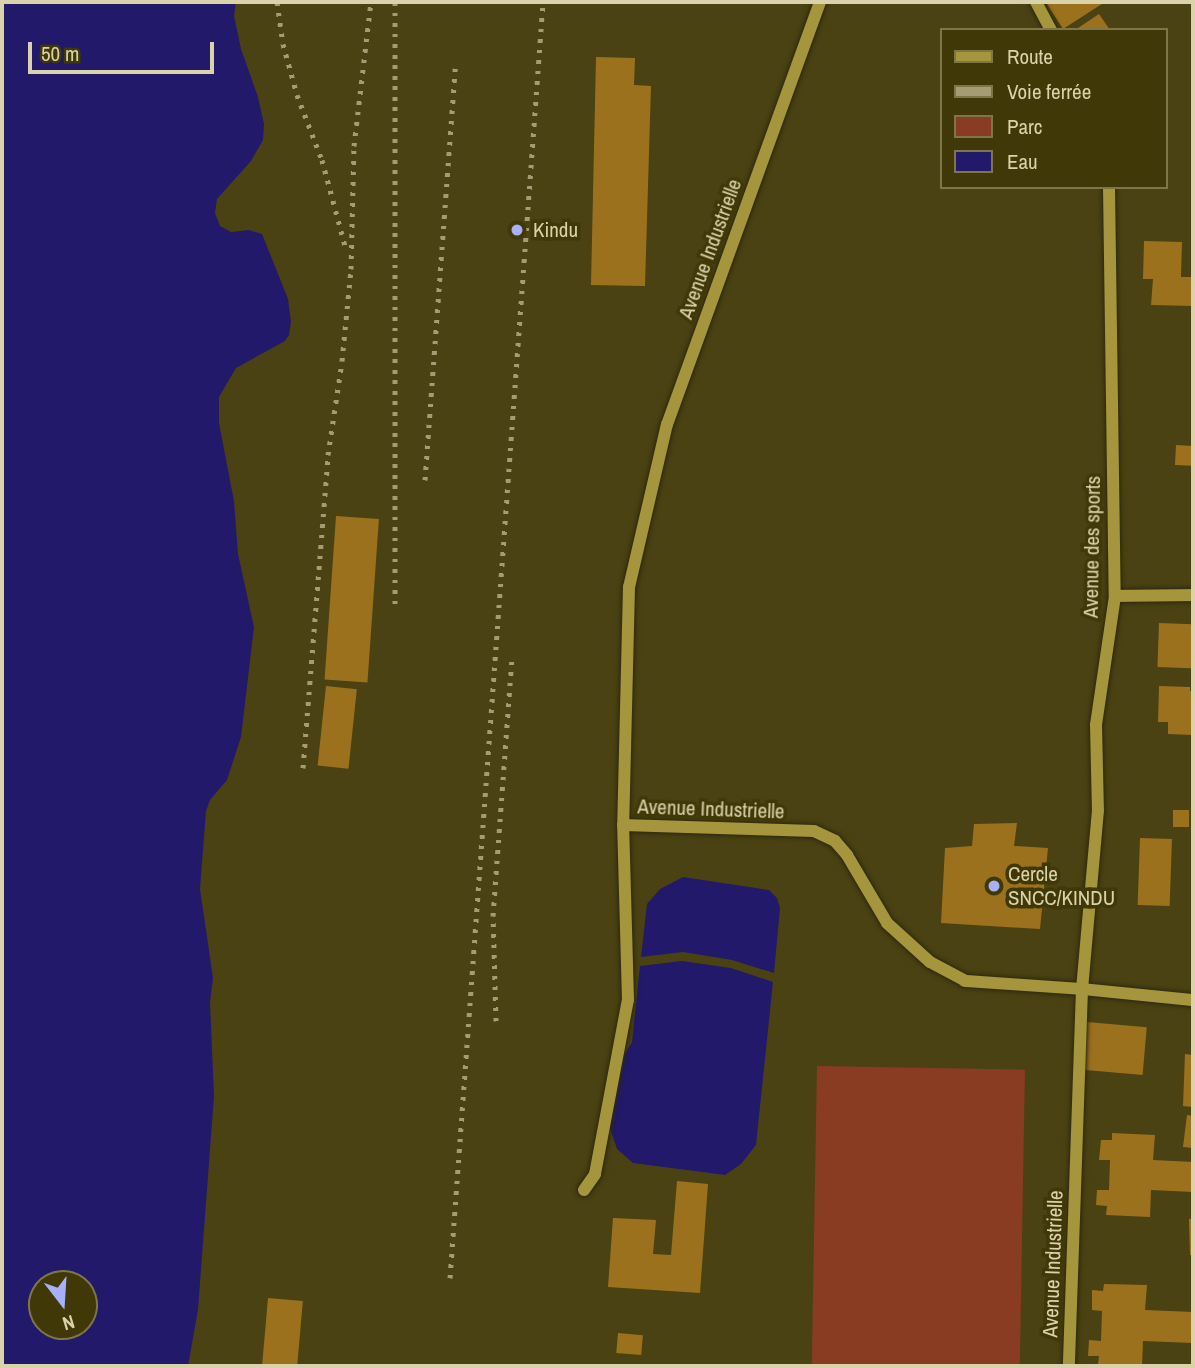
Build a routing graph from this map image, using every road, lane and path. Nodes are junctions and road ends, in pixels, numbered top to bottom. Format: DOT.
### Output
graph roads {
  1 [pos="820,2"];
  2 [pos="1036,2"];
  3 [pos="1050,28"];
  4 [pos="1109,189"];
  5 [pos="1193,595"];
  6 [pos="1115,596"];
  7 [pos="623,825"];
  8 [pos="1082,989"];
  9 [pos="1193,1000"];
  10 [pos="584,1190"];
  11 [pos="1069,1366"];
  1 -- 7 [label="street, Avenue Industrielle"];
  2 -- 3 [label="street"];
  4 -- 6 [label="street, Avenue des sports"];
  5 -- 6 [label="street"];
  6 -- 8 [label="street, Avenue des sports"];
  7 -- 8 [label="street, Avenue Industrielle"];
  7 -- 10 [label="street"];
  8 -- 9 [label="street"];
  8 -- 11 [label="street, Avenue Industrielle"];
}
